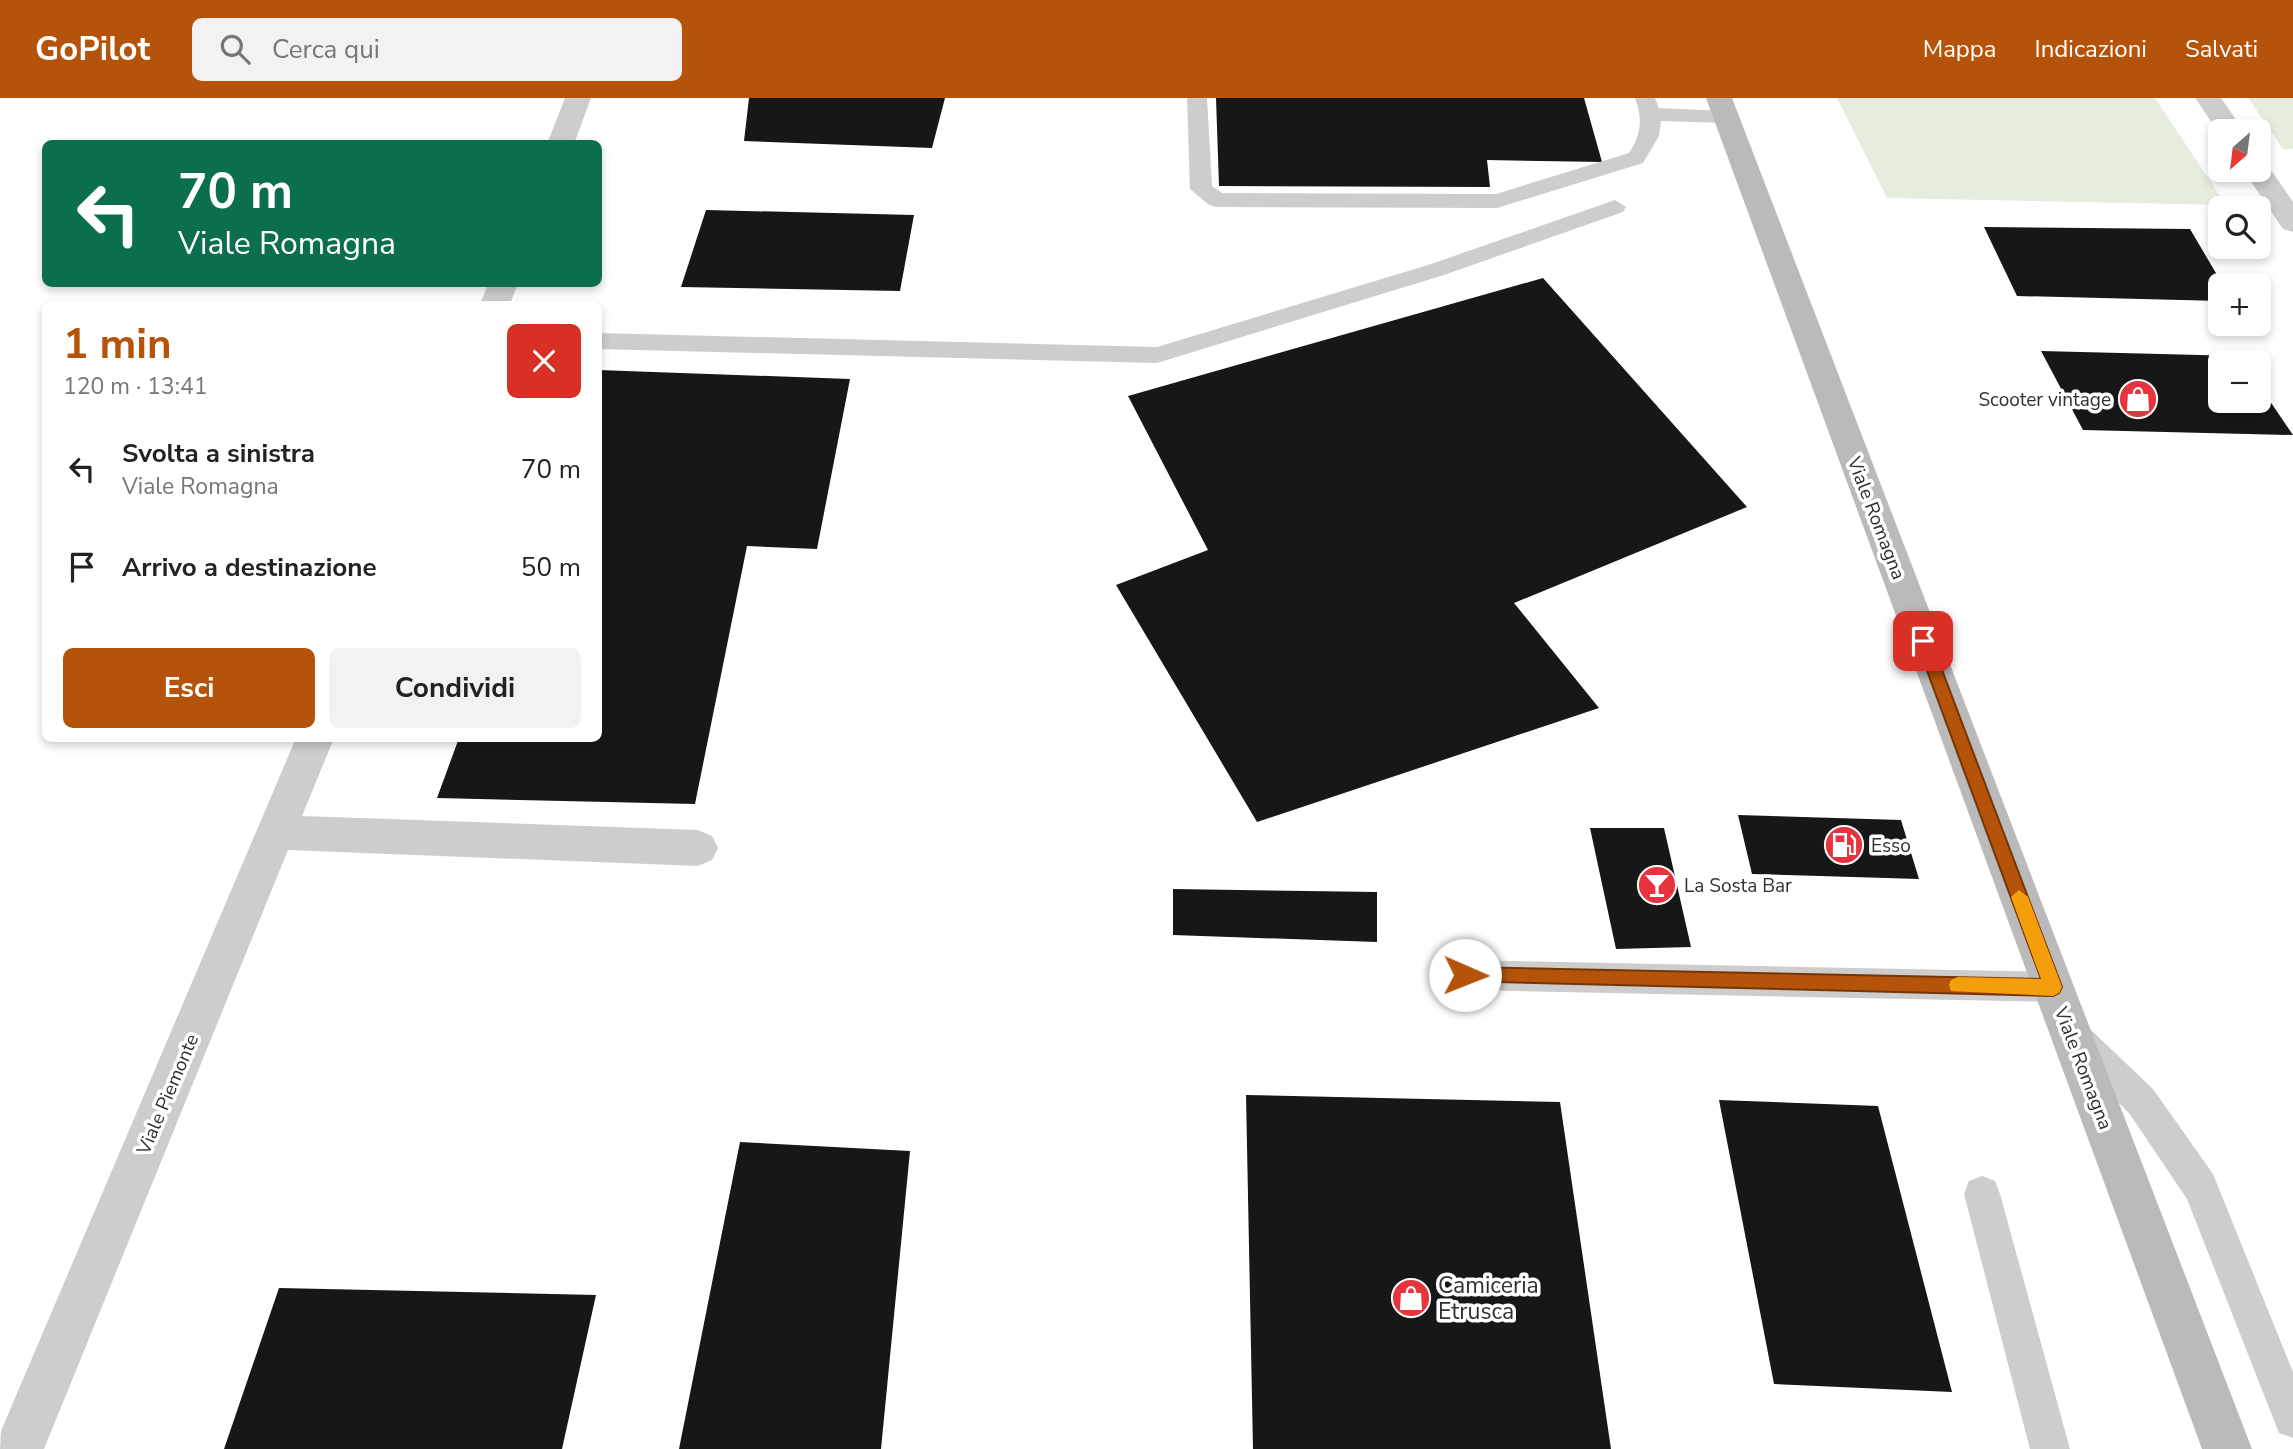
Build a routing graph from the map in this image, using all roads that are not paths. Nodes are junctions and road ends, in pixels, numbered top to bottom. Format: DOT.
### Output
graph roads {
  1 [pos="578,98"];
  2 [pos="1197,98"];
  3 [pos="2208,98"];
  4 [pos="1649,106"];
  5 [pos="1722,108"];
  6 [pos="2223,119"];
  7 [pos="562,140"];
  8 [pos="2265,182"];
  9 [pos="1615,207"];
  10 [pos="2293,223"];
  11 [pos="602,341"];
  12 [pos="313,742"];
  13 [pos="276,832"];
  14 [pos="698,848"];
  15 [pos="1465,975"];
  16 [pos="2053,987"];
  17 [pos="2071,1034"];
  18 [pos="1982,1194"];
  19 [pos="2293,1419"];
  20 [pos="19,1449"];
  21 [pos="2050,1449"];
  22 [pos="2227,1449"];
  1 -- 7 [label="street"];
  2 -- 4 [label="lane"];
  3 -- 6 [label="street"];
  4 -- 5 [label="lane"];
  5 -- 16 [label="main road, Viale Romagna"];
  8 -- 10 [label="street"];
  9 -- 11 [label="lane"];
  12 -- 13 [label="street, Viale Piemonte"];
  13 -- 14 [label="street"];
  13 -- 20 [label="street, Viale Piemonte"];
  15 -- 16 [label="lane"];
  16 -- 17 [label="main road, Viale Romagna"];
  17 -- 19 [label="lane"];
  17 -- 22 [label="main road, Viale Romagna"];
  18 -- 21 [label="lane"];
}
